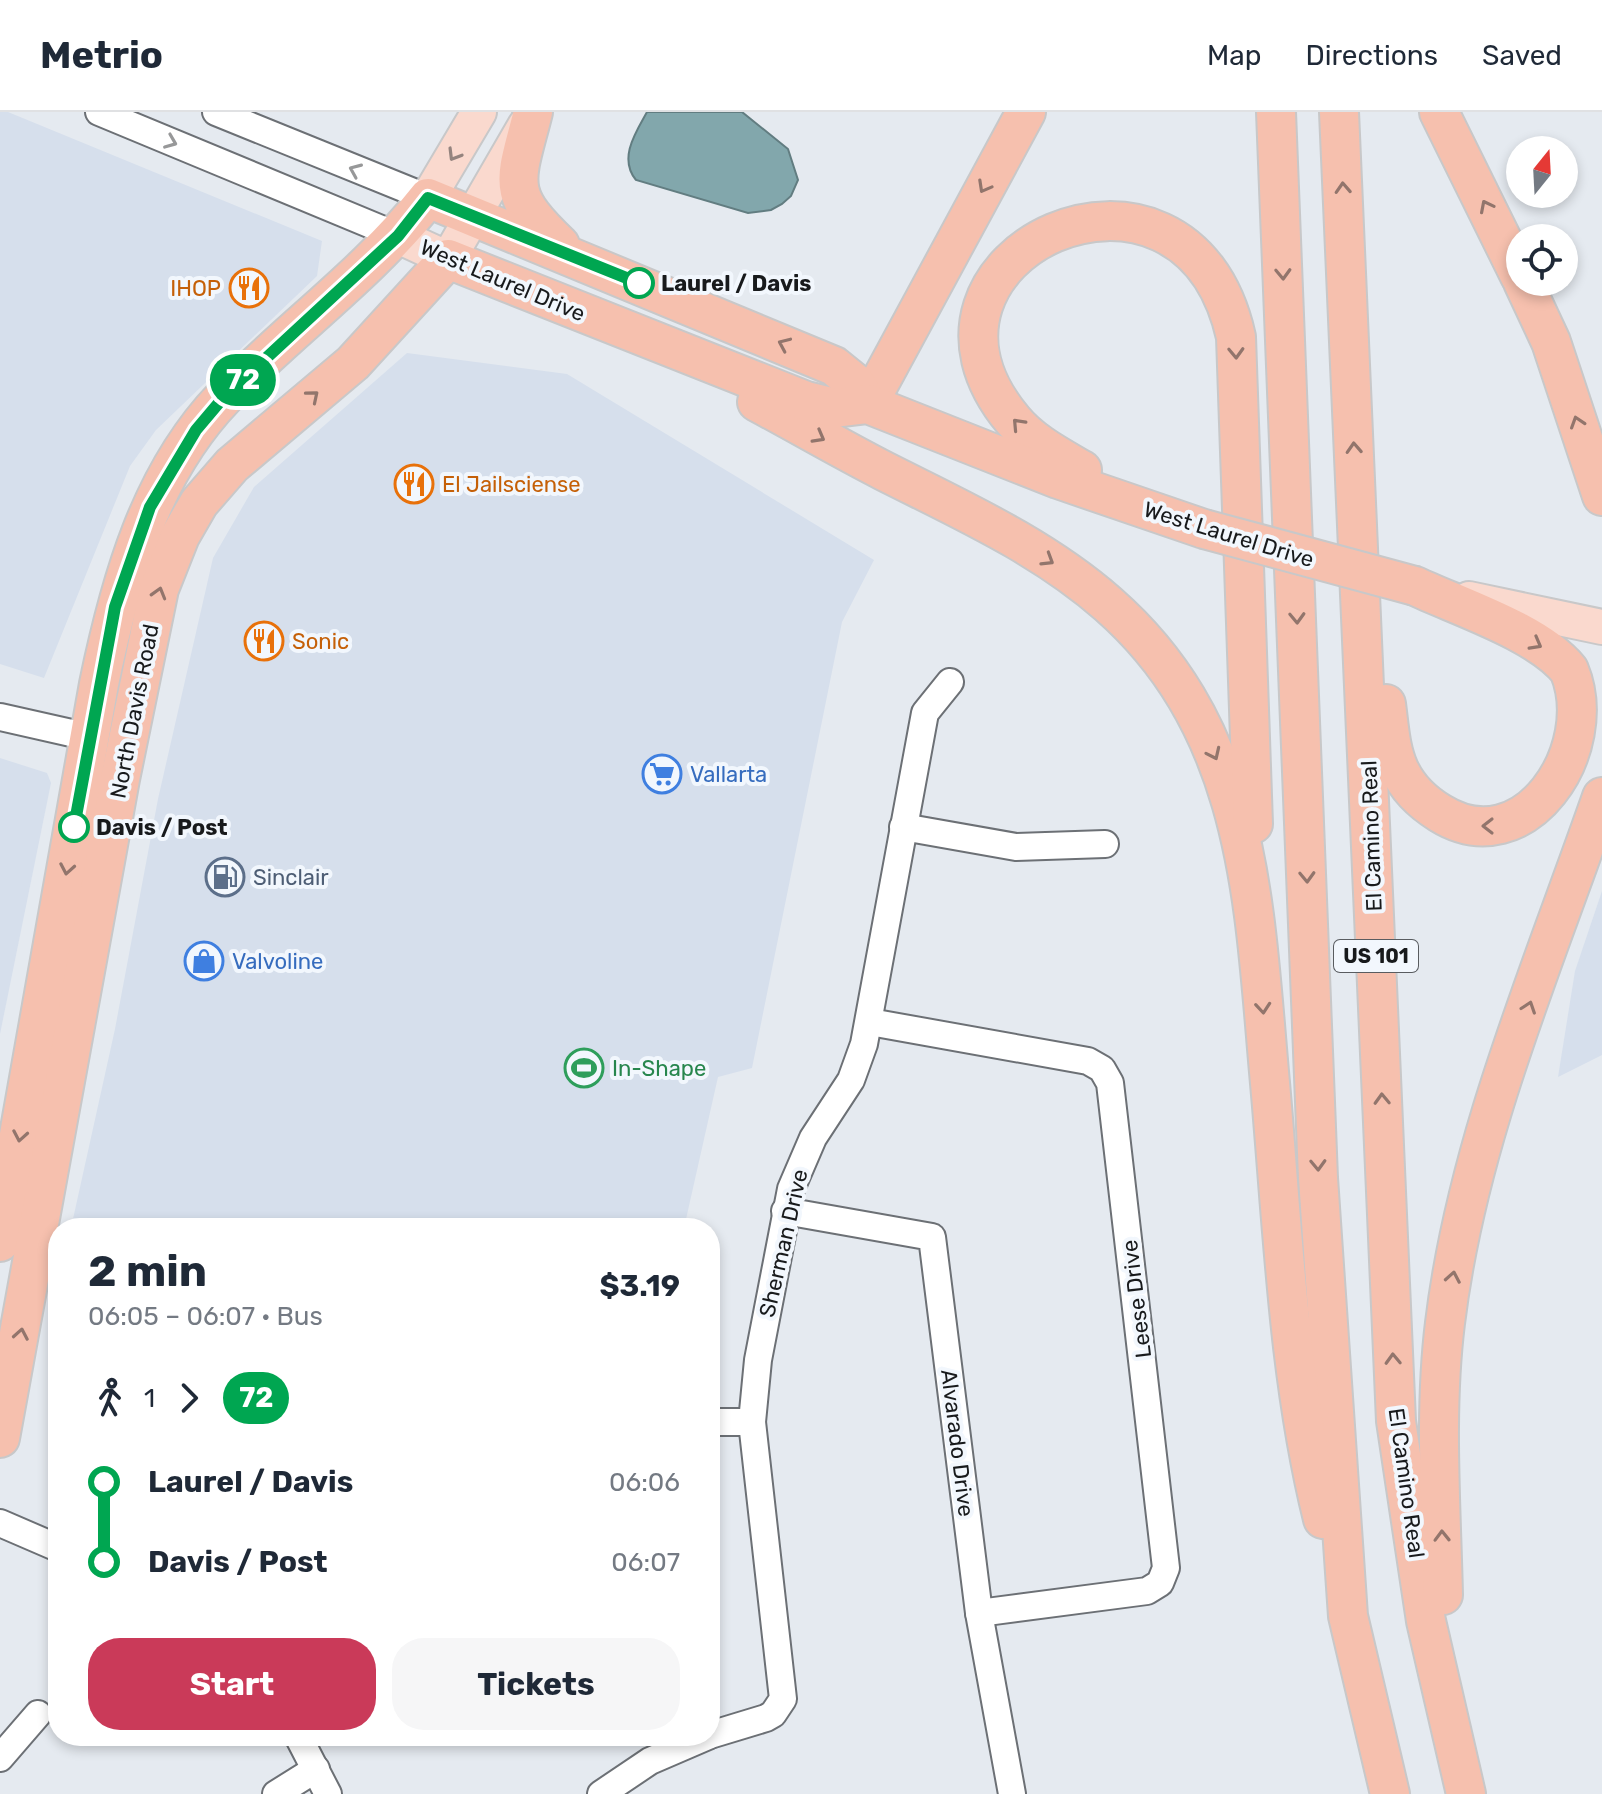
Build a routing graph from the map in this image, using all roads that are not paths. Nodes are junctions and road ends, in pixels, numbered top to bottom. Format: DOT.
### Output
graph roads {
  1 [pos="99,112"];
  2 [pos="216,112"];
  3 [pos="479,112"];
  4 [pos="533,112"];
  5 [pos="1026,112"];
  6 [pos="1276,112"];
  7 [pos="1339,112"];
  8 [pos="1439,112"];
  9 [pos="428,198"];
  10 [pos="470,215"];
  11 [pos="398,236"];
  12 [pos="1506,248"];
  13 [pos="570,255"];
  14 [pos="448,259"];
  15 [pos="1530,296"];
  16 [pos="628,333"];
  17 [pos="868,404"];
  18 [pos="1602,496"];
  19 [pos="1153,512"];
  20 [pos="1357,514"];
  21 [pos="1415,586"];
  22 [pos="1602,627"];
  23 [pos="950,682"];
  24 [pos="0,717"];
  25 [pos="89,737"];
  26 [pos="1602,797"];
  27 [pos="903,827"];
  28 [pos="1105,844"];
  29 [pos="1257,932"];
  30 [pos="870,1022"];
  31 [pos="785,1211"];
  32 [pos="0,1242"];
  33 [pos="720,1422"];
  34 [pos="752,1422"];
  35 [pos="0,1438"];
  36 [pos="0,1523"];
  37 [pos="48,1544"];
  38 [pos="979,1613"];
  39 [pos="1348,1616"];
  40 [pos="38,1714"];
  41 [pos="720,1733"];
  42 [pos="303,1746"];
  43 [pos="685,1746"];
  44 [pos="1456,1754"];
  45 [pos="0,1758"];
  46 [pos="316,1769"];
  47 [pos="276,1794"];
  48 [pos="328,1794"];
  49 [pos="601,1794"];
  50 [pos="1012,1794"];
  51 [pos="1390,1794"];
  52 [pos="1466,1794"];
  1 -- 11 [label="street, West Laurel Drive, one-way"];
  9 -- 2 [label="street, one-way"];
  3 -- 9 [label="main road, North Davis Road, one-way"];
  4 -- 10 [label="main road, North Davis Road"];
  4 -- 13 [label="highway"];
  5 -- 17 [label="highway, one-way"];
  6 -- 39 [label="highway, US 101, one-way"];
  20 -- 7 [label="highway, El Camino Real / US 101, one-way"];
  12 -- 8 [label="highway, one-way"];
  9 -- 10 [label="highway"];
  9 -- 11 [label="highway, North Davis Road"];
  10 -- 13 [label="highway"];
  10 -- 14 [label="main road, North Davis Road"];
  11 -- 14 [label="main road, West Laurel Drive"];
  11 -- 25 [label="highway, North Davis Road"];
  17 -- 13 [label="highway, one-way"];
  14 -- 16 [label="highway, West Laurel Drive"];
  35 -- 14 [label="highway, North Davis Road, one-way"];
  18 -- 15 [label="highway, one-way"];
  16 -- 17 [label="highway, West Laurel Drive"];
  16 -- 29 [label="highway, one-way"];
  17 -- 19 [label="highway, West Laurel Drive"];
  19 -- 21 [label="highway, West Laurel Drive, bridge"];
  19 -- 29 [label="highway, one-way"];
  21 -- 20 [label="highway, one-way"];
  44 -- 20 [label="highway, El Camino Real / US 101, one-way"];
  21 -- 22 [label="main road, West Laurel Drive"];
  23 -- 27 [label="street, Sherman Drive"];
  24 -- 25 [label="street"];
  25 -- 32 [label="highway, North Davis Road, one-way"];
  44 -- 26 [label="highway, one-way"];
  27 -- 28 [label="street"];
  27 -- 30 [label="street, Sherman Drive"];
  29 -- 39 [label="highway, one-way"];
  30 -- 31 [label="street, Sherman Drive"];
  30 -- 38 [label="street, Leese Drive"];
  31 -- 34 [label="street, Sherman Drive"];
  31 -- 38 [label="street, Alvarado Drive"];
  33 -- 34 [label="street"];
  34 -- 41 [label="street, Sherman Drive"];
  36 -- 37 [label="street"];
  38 -- 50 [label="street, Alvarado Drive"];
  39 -- 51 [label="highway, US 101"];
  40 -- 45 [label="street"];
  42 -- 46 [label="street"];
  43 -- 49 [label="street, Sherman Drive"];
  44 -- 52 [label="highway, El Camino Real / US 101"];
  46 -- 47 [label="street"];
  46 -- 48 [label="street"];
}
